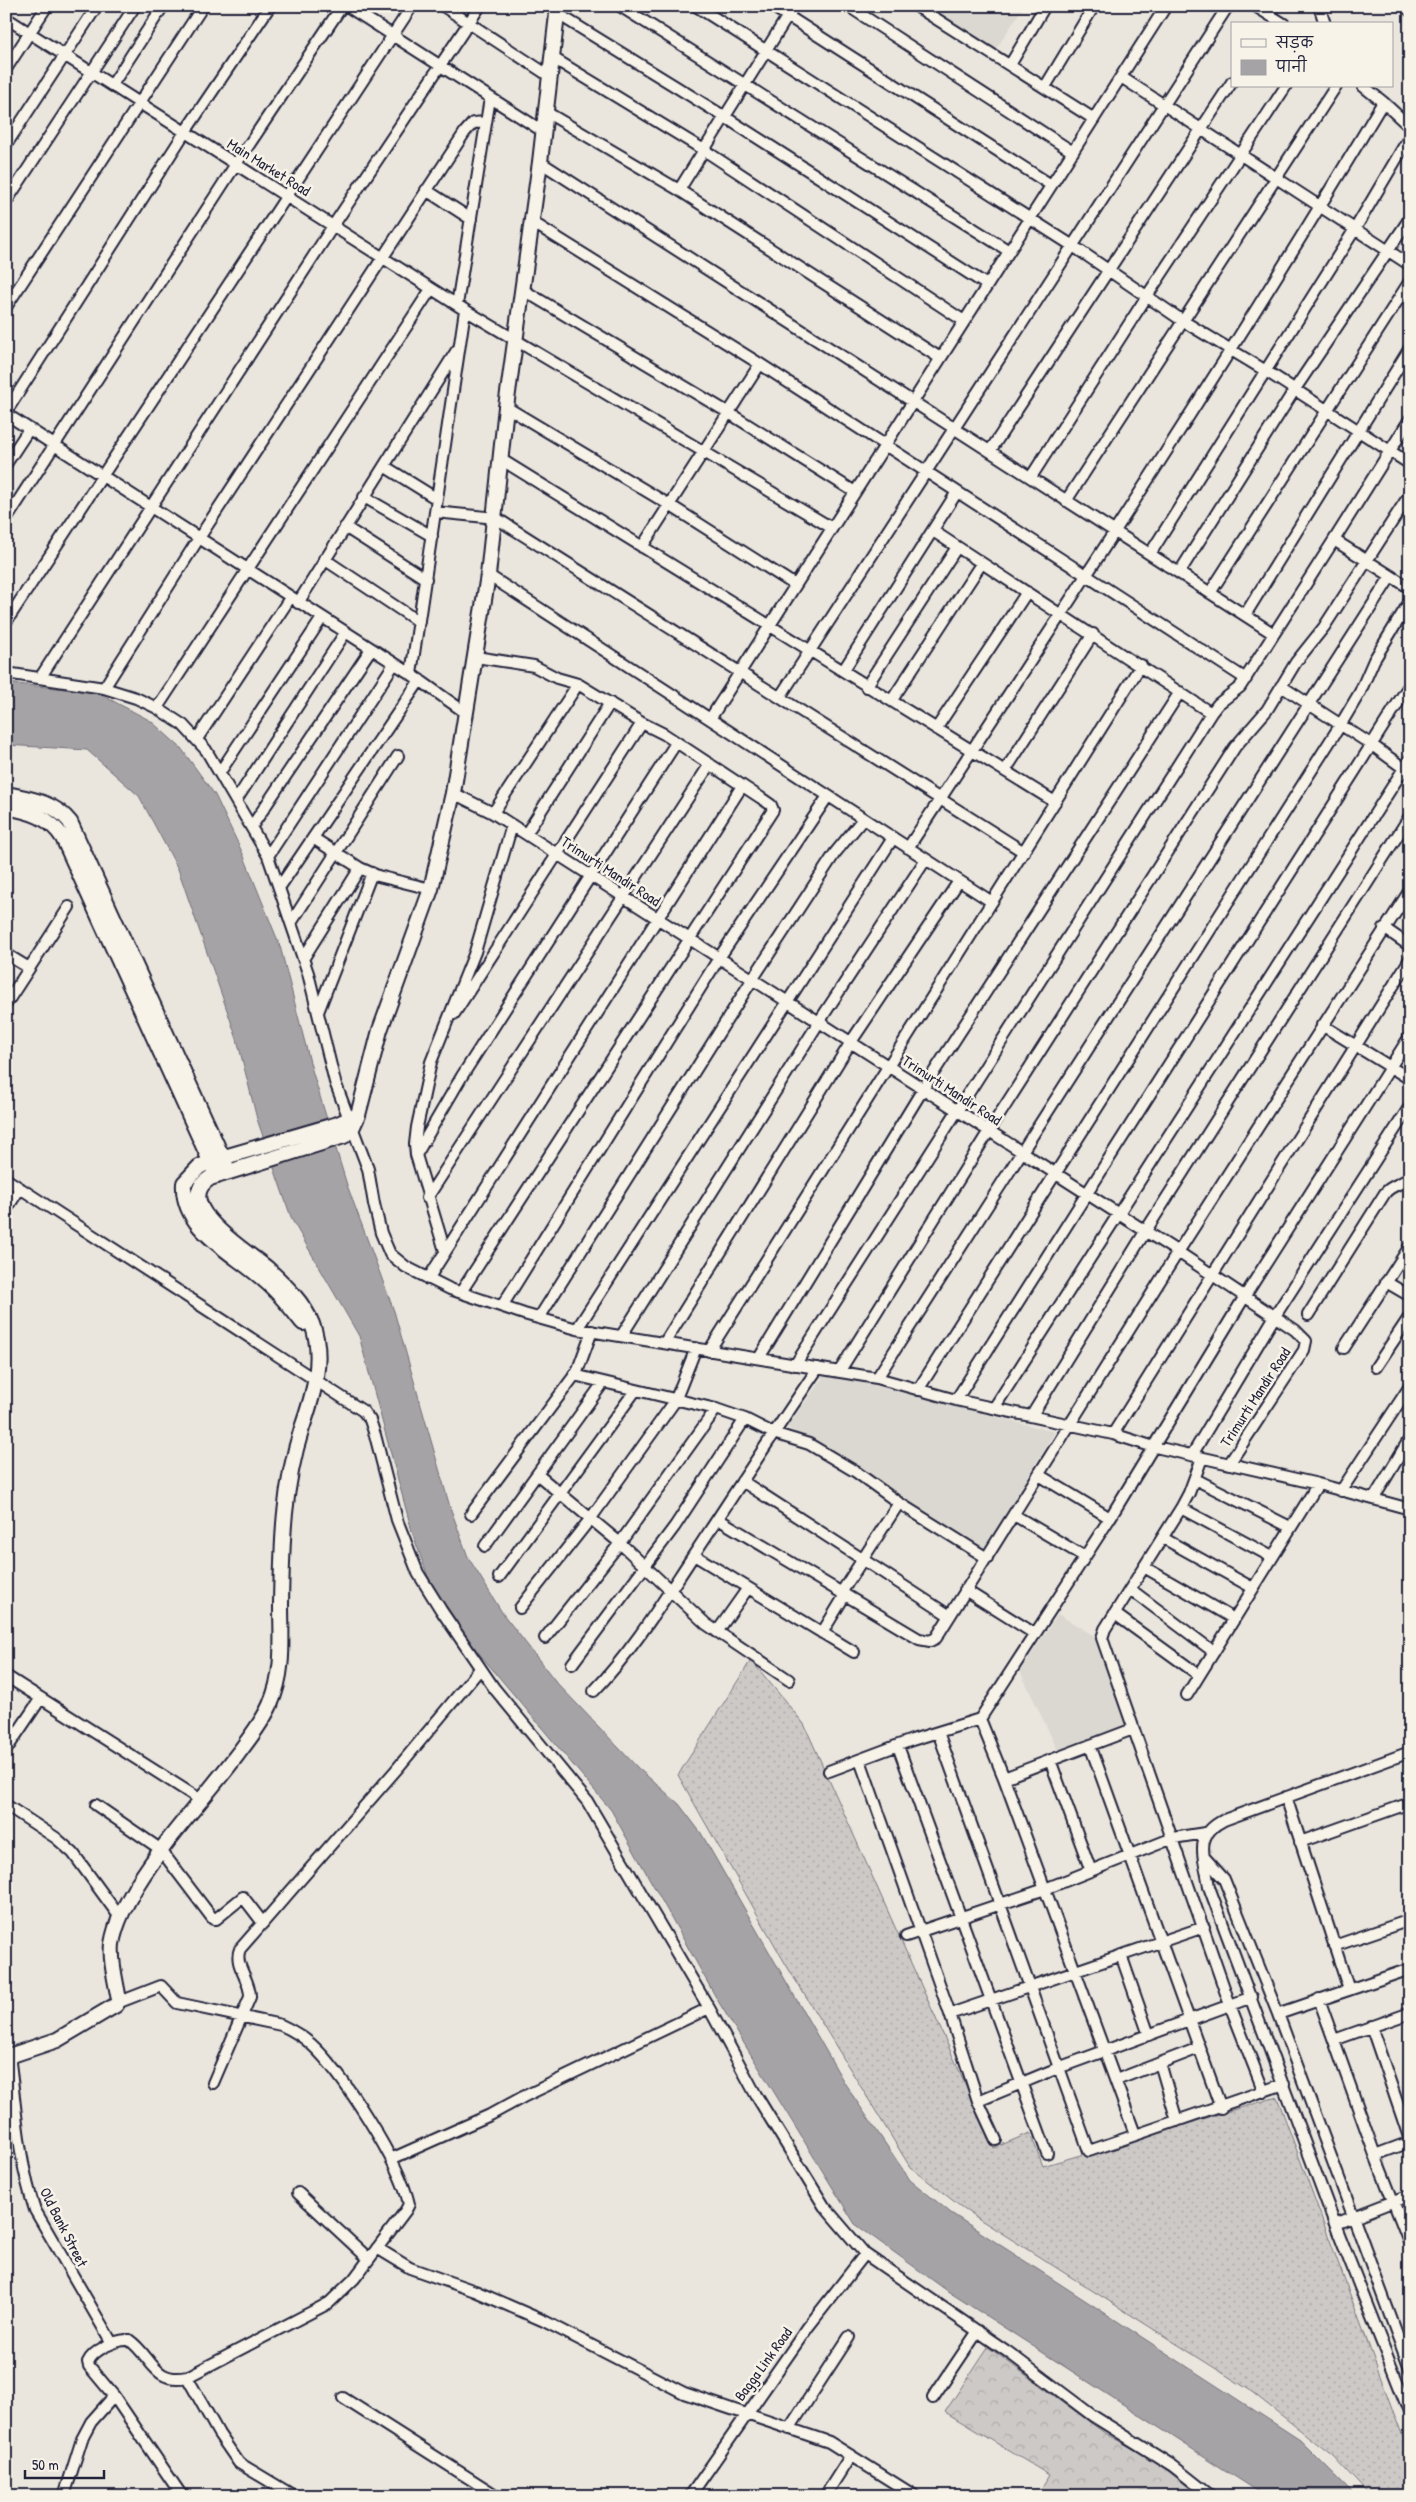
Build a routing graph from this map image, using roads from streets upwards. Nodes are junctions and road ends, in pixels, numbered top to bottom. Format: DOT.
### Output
graph roads {
  1 [pos="47,6"];
  2 [pos="96,6"];
  3 [pos="135,6"];
  4 [pos="163,6"];
  5 [pos="203,6"];
  6 [pos="270,6"];
  7 [pos="342,6"];
  8 [pos="347,6"];
  9 [pos="412,6"];
  10 [pos="443,6"];
  11 [pos="480,6"];
  12 [pos="620,6"];
  13 [pos="696,6"];
  14 [pos="772,6"];
  15 [pos="794,6"];
  16 [pos="848,6"];
  17 [pos="916,6"];
  18 [pos="1045,6"];
  19 [pos="1094,6"];
  20 [pos="1166,6"];
  21 [pos="1228,6"];
  22 [pos="1255,6"];
  23 [pos="1319,6"];
  24 [pos="1408,6"];
  25 [pos="558,10"];
  26 [pos="1410,11"];
  27 [pos="787,16"];
  28 [pos="6,18"];
  29 [pos="1277,22"];
  30 [pos="1324,22"];
  31 [pos="469,23"];
  32 [pos="30,33"];
  33 [pos="392,36"];
  34 [pos="767,49"];
  35 [pos="65,55"];
  36 [pos="553,58"];
  37 [pos="1010,65"];
  38 [pos="439,67"];
  39 [pos="6,69"];
  40 [pos="91,72"];
  41 [pos="551,77"];
  42 [pos="1120,77"];
  43 [pos="1231,83"];
  44 [pos="746,84"];
  45 [pos="112,85"];
  46 [pos="1045,87"];
  47 [pos="1285,88"];
  48 [pos="1335,88"];
  49 [pos="1366,88"];
  50 [pos="490,98"];
  51 [pos="1383,102"];
  52 [pos="139,103"];
  53 [pos="1165,104"];
  54 [pos="546,112"];
  55 [pos="725,117"];
  56 [pos="1094,119"];
  57 [pos="486,122"];
  58 [pos="1201,128"];
  59 [pos="1410,128"];
  60 [pos="185,132"];
  61 [pos="544,132"];
  62 [pos="1410,136"];
  63 [pos="6,145"];
  64 [pos="704,150"];
  65 [pos="1073,152"];
  66 [pos="1241,155"];
  67 [pos="540,162"];
  68 [pos="236,164"];
  69 [pos="1276,178"];
  70 [pos="1051,185"];
  71 [pos="426,190"];
  72 [pos="679,190"];
  73 [pos="285,196"];
  74 [pos="6,202"];
  75 [pos="1321,207"];
  76 [pos="1030,218"];
  77 [pos="1410,218"];
  78 [pos="471,219"];
  79 [pos="532,222"];
  80 [pos="333,226"];
  81 [pos="1355,229"];
  82 [pos="1073,246"];
  83 [pos="1388,250"];
  84 [pos="1009,251"];
  85 [pos="382,257"];
  86 [pos="1410,265"];
  87 [pos="1108,269"];
  88 [pos="1410,281"];
  89 [pos="987,285"];
  90 [pos="431,289"];
  91 [pos="523,290"];
  92 [pos="1146,296"];
  93 [pos="6,307"];
  94 [pos="461,308"];
  95 [pos="964,321"];
  96 [pos="1183,321"];
  97 [pos="516,340"];
  98 [pos="459,346"];
  99 [pos="1410,348"];
  100 [pos="1231,350"];
  101 [pos="940,358"];
  102 [pos="760,364"];
  103 [pos="1266,370"];
  104 [pos="1295,389"];
  105 [pos="913,402"];
  106 [pos="506,407"];
  107 [pos="1326,410"];
  108 [pos="6,413"];
  109 [pos="729,413"];
  110 [pos="1410,419"];
  111 [pos="954,428"];
  112 [pos="29,429"];
  113 [pos="1359,431"];
  114 [pos="54,445"];
  115 [pos="885,445"];
  116 [pos="703,451"];
  117 [pos="990,451"];
  118 [pos="1390,451"];
  119 [pos="502,460"];
  120 [pos="6,464"];
  121 [pos="1410,464"];
  122 [pos="384,466"];
  123 [pos="926,472"];
  124 [pos="102,477"];
  125 [pos="1031,477"];
  126 [pos="855,492"];
  127 [pos="957,492"];
  128 [pos="1410,494"];
  129 [pos="364,497"];
  130 [pos="437,499"];
  131 [pos="1066,501"];
  132 [pos="668,504"];
  133 [pos="150,508"];
  134 [pos="436,512"];
  135 [pos="496,518"];
  136 [pos="6,520"];
  137 [pos="345,527"];
  138 [pos="832,528"];
  139 [pos="933,531"];
  140 [pos="1116,532"];
  141 [pos="432,536"];
  142 [pos="199,538"];
  143 [pos="1334,540"];
  144 [pos="642,547"];
  145 [pos="957,547"];
  146 [pos="1150,554"];
  147 [pos="324,559"];
  148 [pos="1367,561"];
  149 [pos="981,564"];
  150 [pos="248,569"];
  151 [pos="1179,573"];
  152 [pos="1086,575"];
  153 [pos="488,576"];
  154 [pos="1391,576"];
  155 [pos="426,578"];
  156 [pos="795,585"];
  157 [pos="1410,588"];
  158 [pos="1027,592"];
  159 [pos="1210,593"];
  160 [pos="294,600"];
  161 [pos="1410,601"];
  162 [pos="1061,614"];
  163 [pos="1245,615"];
  164 [pos="322,618"];
  165 [pos="6,622"];
  166 [pos="419,622"];
  167 [pos="770,626"];
  168 [pos="345,633"];
  169 [pos="1092,634"];
  170 [pos="1274,634"];
  171 [pos="371,649"];
  172 [pos="810,650"];
  173 [pos="476,657"];
  174 [pos="394,664"];
  175 [pos="1141,665"];
  176 [pos="843,671"];
  177 [pos="740,672"];
  178 [pos="6,673"];
  179 [pos="415,677"];
  180 [pos="40,678"];
  181 [pos="1246,679"];
  182 [pos="578,684"];
  183 [pos="1410,684"];
  184 [pos="1281,686"];
  185 [pos="866,687"];
  186 [pos="104,688"];
  187 [pos="1180,692"];
  188 [pos="780,697"];
  189 [pos="892,700"];
  190 [pos="1308,703"];
  191 [pos="610,704"];
  192 [pos="158,708"];
  193 [pos="466,713"];
  194 [pos="1211,713"];
  195 [pos="710,719"];
  196 [pos="642,723"];
  197 [pos="1341,724"];
  198 [pos="936,729"];
  199 [pos="197,739"];
  200 [pos="676,743"];
  201 [pos="1372,745"];
  202 [pos="972,750"];
  203 [pos="398,756"];
  204 [pos="710,764"];
  205 [pos="1408,767"];
  206 [pos="1006,771"];
  207 [pos="220,772"];
  208 [pos="742,786"];
  209 [pos="453,793"];
  210 [pos="6,794"];
  211 [pos="828,796"];
  212 [pos="237,799"];
  213 [pos="940,799"];
  214 [pos="1055,802"];
  215 [pos="6,807"];
  216 [pos="493,813"];
  217 [pos="1410,816"];
  218 [pos="863,818"];
  219 [pos="512,825"];
  220 [pos="252,826"];
  221 [pos="526,834"];
  222 [pos="313,838"];
  223 [pos="893,838"];
  224 [pos="908,848"];
  225 [pos="1024,852"];
  226 [pos="336,854"];
  227 [pos="559,855"];
  228 [pos="268,856"];
  229 [pos="926,859"];
  230 [pos="360,868"];
  231 [pos="372,873"];
  232 [pos="592,876"];
  233 [pos="959,880"];
  234 [pos="279,888"];
  235 [pos="431,889"];
  236 [pos="1410,890"];
  237 [pos="624,897"];
  238 [pos="992,902"];
  239 [pos="68,907"];
  240 [pos="658,919"];
  241 [pos="291,923"];
  242 [pos="1384,928"];
  243 [pos="691,940"];
  244 [pos="1410,946"];
  245 [pos="6,954"];
  246 [pos="719,958"];
  247 [pos="303,959"];
  248 [pos="1410,959"];
  249 [pos="29,968"];
  250 [pos="752,980"];
  251 [pos="787,1002"];
  252 [pos="6,1004"];
  253 [pos="318,1012"];
  254 [pos="819,1022"];
  255 [pos="1322,1025"];
  256 [pos="440,1036"];
  257 [pos="1410,1036"];
  258 [pos="850,1042"];
  259 [pos="1356,1045"];
  260 [pos="888,1066"];
  261 [pos="1390,1067"];
  262 [pos="1410,1078"];
  263 [pos="923,1089"];
  264 [pos="1410,1106"];
  265 [pos="956,1110"];
  266 [pos="348,1124"];
  267 [pos="989,1131"];
  268 [pos="1022,1153"];
  269 [pos="416,1155"];
  270 [pos="217,1159"];
  271 [pos="223,1174"];
  272 [pos="1056,1175"];
  273 [pos="1410,1177"];
  274 [pos="6,1179"];
  275 [pos="20,1188"];
  276 [pos="1087,1194"];
  277 [pos="428,1198"];
  278 [pos="6,1210"];
  279 [pos="1118,1214"];
  280 [pos="1145,1232"];
  281 [pos="1410,1246"];
  282 [pos="445,1251"];
  283 [pos="1178,1252"];
  284 [pos="1212,1275"];
  285 [pos="428,1279"];
  286 [pos="1386,1282"];
  287 [pos="461,1292"];
  288 [pos="1245,1296"];
  289 [pos="1410,1296"];
  290 [pos="502,1306"];
  291 [pos="1275,1316"];
  292 [pos="1308,1316"];
  293 [pos="1410,1316"];
  294 [pos="540,1318"];
  295 [pos="577,1329"];
  296 [pos="592,1331"];
  297 [pos="622,1335"];
  298 [pos="316,1341"];
  299 [pos="665,1342"];
  300 [pos="696,1348"];
  301 [pos="1344,1348"];
  302 [pos="709,1350"];
  303 [pos="759,1358"];
  304 [pos="795,1365"];
  305 [pos="1376,1367"];
  306 [pos="818,1368"];
  307 [pos="839,1372"];
  308 [pos="574,1375"];
  309 [pos="877,1378"];
  310 [pos="316,1380"];
  311 [pos="603,1383"];
  312 [pos="1410,1386"];
  313 [pos="918,1390"];
  314 [pos="635,1391"];
  315 [pos="674,1400"];
  316 [pos="956,1400"];
  317 [pos="994,1408"];
  318 [pos="716,1409"];
  319 [pos="1032,1415"];
  320 [pos="745,1418"];
  321 [pos="1072,1424"];
  322 [pos="773,1433"];
  323 [pos="1113,1434"];
  324 [pos="1410,1438"];
  325 [pos="1151,1446"];
  326 [pos="1197,1456"];
  327 [pos="1229,1464"];
  328 [pos="538,1475"];
  329 [pos="1039,1475"];
  330 [pos="1194,1479"];
  331 [pos="742,1481"];
  332 [pos="1318,1484"];
  333 [pos="1340,1490"];
  334 [pos="560,1493"];
  335 [pos="1374,1498"];
  336 [pos="899,1503"];
  337 [pos="1181,1508"];
  338 [pos="1410,1509"];
  339 [pos="471,1514"];
  340 [pos="1014,1514"];
  341 [pos="591,1518"];
  342 [pos="1110,1518"];
  343 [pos="718,1519"];
  344 [pos="1290,1527"];
  345 [pos="1163,1538"];
  346 [pos="620,1543"];
  347 [pos="485,1546"];
  348 [pos="694,1556"];
  349 [pos="1085,1557"];
  350 [pos="1272,1557"];
  351 [pos="864,1558"];
  352 [pos="987,1558"];
  353 [pos="646,1566"];
  354 [pos="1144,1567"];
  355 [pos="499,1576"];
  356 [pos="748,1588"];
  357 [pos="1253,1588"];
  358 [pos="1130,1589"];
  359 [pos="965,1590"];
  360 [pos="672,1591"];
  361 [pos="843,1594"];
  362 [pos="520,1608"];
  363 [pos="1115,1614"];
  364 [pos="950,1616"];
  365 [pos="1234,1619"];
  366 [pos="717,1632"];
  367 [pos="822,1633"];
  368 [pos="1036,1634"];
  369 [pos="545,1638"];
  370 [pos="854,1652"];
  371 [pos="1214,1652"];
  372 [pos="572,1664"];
  373 [pos="480,1669"];
  374 [pos="1200,1675"];
  375 [pos="6,1676"];
  376 [pos="789,1680"];
  377 [pos="594,1691"];
  378 [pos="1187,1695"];
  379 [pos="40,1698"];
  380 [pos="980,1719"];
  381 [pos="1133,1729"];
  382 [pos="938,1732"];
  383 [pos="1090,1745"];
  384 [pos="898,1746"];
  385 [pos="6,1750"];
  386 [pos="1410,1752"];
  387 [pos="860,1760"];
  388 [pos="1050,1760"];
  389 [pos="829,1771"];
  390 [pos="1004,1778"];
  391 [pos="1286,1797"];
  392 [pos="201,1800"];
  393 [pos="1410,1803"];
  394 [pos="96,1804"];
  395 [pos="6,1805"];
  396 [pos="1205,1833"];
  397 [pos="1173,1838"];
  398 [pos="1300,1842"];
  399 [pos="160,1849"];
  400 [pos="1130,1854"];
  401 [pos="1205,1858"];
  402 [pos="1091,1871"];
  403 [pos="1046,1889"];
  404 [pos="1000,1905"];
  405 [pos="119,1916"];
  406 [pos="961,1919"];
  407 [pos="1410,1920"];
  408 [pos="263,1922"];
  409 [pos="1204,1927"];
  410 [pos="920,1932"];
  411 [pos="906,1936"];
  412 [pos="1161,1941"];
  413 [pos="1334,1946"];
  414 [pos="1121,1955"];
  415 [pos="1410,1968"];
  416 [pos="1075,1970"];
  417 [pos="1029,1986"];
  418 [pos="1349,1990"];
  419 [pos="1252,1996"];
  420 [pos="991,1999"];
  421 [pos="1320,1999"];
  422 [pos="117,2004"];
  423 [pos="1230,2004"];
  424 [pos="709,2008"];
  425 [pos="1410,2013"];
  426 [pos="950,2014"];
  427 [pos="1278,2014"];
  428 [pos="241,2018"];
  429 [pos="1189,2020"];
  430 [pos="1372,2026"];
  431 [pos="1149,2035"];
  432 [pos="1334,2040"];
  433 [pos="1199,2048"];
  434 [pos="1106,2051"];
  435 [pos="8,2055"];
  436 [pos="1160,2064"];
  437 [pos="1058,2068"];
  438 [pos="1116,2080"];
  439 [pos="1021,2082"];
  440 [pos="213,2083"];
  441 [pos="1284,2084"];
  442 [pos="1264,2092"];
  443 [pos="978,2101"];
  444 [pos="1221,2108"];
  445 [pos="1177,2121"];
  446 [pos="1135,2134"];
  447 [pos="996,2140"];
  448 [pos="1410,2141"];
  449 [pos="1047,2153"];
  450 [pos="1375,2155"];
  451 [pos="390,2159"];
  452 [pos="298,2193"];
  453 [pos="1410,2195"];
  454 [pos="1393,2202"];
  455 [pos="1353,2217"];
  456 [pos="1335,2224"];
  457 [pos="1409,2241"];
  458 [pos="377,2248"];
  459 [pos="866,2254"];
  460 [pos="370,2259"];
  461 [pos="978,2331"];
  462 [pos="849,2337"];
  463 [pos="112,2343"];
  464 [pos="1410,2370"];
  465 [pos="187,2377"];
  466 [pos="114,2396"];
  467 [pos="343,2398"];
  468 [pos="933,2398"];
  469 [pos="1409,2409"];
  470 [pos="745,2414"];
  471 [pos="789,2429"];
  472 [pos="851,2455"];
  473 [pos="64,2496"];
  474 [pos="182,2496"];
  475 [pos="294,2496"];
  476 [pos="497,2496"];
  477 [pos="690,2496"];
  478 [pos="825,2496"];
  479 [pos="915,2496"];
  480 [pos="1211,2496"];
  1 -- 32 [label="street"];
  2 -- 35 [label="street"];
  3 -- 40 [label="street"];
  4 -- 45 [label="street"];
  5 -- 52 [label="street"];
  6 -- 60 [label="street"];
  7 -- 68 [label="street"];
  8 -- 33 [label="street"];
  9 -- 33 [label="street"];
  10 -- 31 [label="street"];
  11 -- 31 [label="street"];
  12 -- 44 [label="street"];
  13 -- 34 [label="street"];
  14 -- 27 [label="street"];
  15 -- 27 [label="street"];
  16 -- 65 [label="street"];
  17 -- 37 [label="street"];
  18 -- 37 [label="street"];
  19 -- 46 [label="street"];
  20 -- 42 [label="street"];
  21 -- 53 [label="street"];
  22 -- 29 [label="street"];
  23 -- 30 [label="street"];
  24 -- 26 [label="street"];
  25 -- 36 [label="street"];
  25 -- 55 [label="street"];
  27 -- 34 [label="street"];
  27 -- 70 [label="street"];
  28 -- 32 [label="street, Main Market Road"];
  31 -- 38 [label="street"];
  31 -- 41 [label="street"];
  32 -- 35 [label="street, Main Market Road"];
  32 -- 39 [label="street"];
  33 -- 38 [label="street"];
  33 -- 73 [label="street"];
  34 -- 44 [label="street"];
  34 -- 76 [label="street"];
  35 -- 40 [label="street, Main Market Road"];
  35 -- 63 [label="street"];
  36 -- 41 [label="street"];
  36 -- 64 [label="street"];
  37 -- 46 [label="street"];
  38 -- 50 [label="street"];
  38 -- 80 [label="street"];
  40 -- 45 [label="street, Main Market Road"];
  40 -- 74 [label="street"];
  41 -- 54 [label="street"];
  42 -- 53 [label="street"];
  42 -- 56 [label="street"];
  43 -- 58 [label="street"];
  44 -- 55 [label="street"];
  44 -- 84 [label="street"];
  45 -- 52 [label="street, Main Market Road"];
  46 -- 56 [label="street"];
  47 -- 66 [label="street"];
  48 -- 69 [label="street"];
  49 -- 51 [label="street"];
  50 -- 57 [label="street"];
  50 -- 61 [label="street"];
  51 -- 59 [label="street"];
  51 -- 75 [label="street"];
  52 -- 60 [label="street, Main Market Road"];
  52 -- 93 [label="street"];
  53 -- 58 [label="street"];
  53 -- 82 [label="street"];
  54 -- 61 [label="street"];
  54 -- 72 [label="street"];
  55 -- 64 [label="street"];
  55 -- 89 [label="street"];
  56 -- 65 [label="street"];
  57 -- 71 [label="street"];
  57 -- 78 [label="street"];
  58 -- 66 [label="street"];
  58 -- 87 [label="street"];
  60 -- 68 [label="street, Main Market Road"];
  60 -- 108 [label="street"];
  61 -- 67 [label="street"];
  62 -- 81 [label="street"];
  64 -- 72 [label="street"];
  64 -- 95 [label="street"];
  65 -- 70 [label="street"];
  66 -- 69 [label="street"];
  66 -- 92 [label="street"];
  67 -- 79 [label="street"];
  67 -- 105 [label="street"];
  68 -- 73 [label="street, Main Market Road"];
  68 -- 114 [label="street"];
  69 -- 75 [label="street"];
  69 -- 96 [label="street"];
  70 -- 76 [label="street"];
  71 -- 78 [label="street"];
  71 -- 85 [label="street"];
  72 -- 101 [label="street"];
  73 -- 80 [label="street, Main Market Road"];
  73 -- 124 [label="street"];
  75 -- 81 [label="street"];
  75 -- 100 [label="street"];
  76 -- 82 [label="street"];
  76 -- 84 [label="street"];
  77 -- 83 [label="street"];
  78 -- 94 [label="street"];
  79 -- 91 [label="street"];
  79 -- 102 [label="street"];
  80 -- 85 [label="street, Main Market Road"];
  80 -- 133 [label="street"];
  81 -- 83 [label="street"];
  81 -- 103 [label="street"];
  82 -- 87 [label="street"];
  82 -- 111 [label="street"];
  83 -- 86 [label="street"];
  83 -- 104 [label="street"];
  84 -- 89 [label="street"];
  85 -- 90 [label="street, Main Market Road"];
  85 -- 142 [label="street"];
  87 -- 92 [label="street"];
  87 -- 117 [label="street"];
  88 -- 107 [label="street"];
  89 -- 95 [label="street"];
  90 -- 94 [label="street, Main Market Road"];
  90 -- 150 [label="street"];
  91 -- 97 [label="street"];
  91 -- 109 [label="street"];
  92 -- 96 [label="street"];
  92 -- 125 [label="street"];
  94 -- 97 [label="street, Main Market Road"];
  94 -- 98 [label="street"];
  95 -- 101 [label="street"];
  96 -- 100 [label="street"];
  96 -- 131 [label="street"];
  97 -- 106 [label="street"];
  97 -- 116 [label="street, Main Market Road"];
  98 -- 122 [label="street"];
  98 -- 130 [label="street"];
  99 -- 113 [label="street"];
  100 -- 103 [label="street"];
  100 -- 140 [label="street"];
  101 -- 105 [label="street"];
  102 -- 109 [label="street"];
  102 -- 115 [label="street"];
  103 -- 104 [label="street"];
  103 -- 146 [label="street"];
  104 -- 107 [label="street"];
  104 -- 151 [label="street"];
  105 -- 111 [label="street"];
  105 -- 115 [label="street"];
  106 -- 119 [label="street"];
  106 -- 132 [label="street"];
  107 -- 113 [label="street"];
  107 -- 159 [label="street"];
  108 -- 112 [label="street"];
  109 -- 116 [label="street"];
  109 -- 126 [label="street"];
  110 -- 118 [label="street"];
  111 -- 117 [label="street"];
  111 -- 123 [label="street"];
  112 -- 114 [label="street"];
  112 -- 120 [label="street"];
  113 -- 118 [label="street"];
  113 -- 163 [label="street"];
  114 -- 124 [label="street"];
  114 -- 136 [label="street"];
  115 -- 123 [label="street"];
  115 -- 126 [label="street"];
  116 -- 132 [label="street"];
  116 -- 138 [label="street, Main Market Road"];
  117 -- 125 [label="street"];
  118 -- 121 [label="street"];
  118 -- 143 [label="street"];
  119 -- 135 [label="street"];
  119 -- 144 [label="street"];
  122 -- 129 [label="street"];
  122 -- 130 [label="street"];
  123 -- 127 [label="street"];
  123 -- 172 [label="street"];
  124 -- 133 [label="street"];
  124 -- 165 [label="street"];
  125 -- 131 [label="street"];
  126 -- 138 [label="street"];
  127 -- 139 [label="street"];
  127 -- 152 [label="street"];
  128 -- 148 [label="street"];
  129 -- 137 [label="street"];
  129 -- 141 [label="street"];
  130 -- 134 [label="street"];
  131 -- 140 [label="street"];
  132 -- 144 [label="street"];
  132 -- 156 [label="street"];
  133 -- 142 [label="street"];
  133 -- 180 [label="street"];
  134 -- 135 [label="street"];
  134 -- 141 [label="street"];
  135 -- 153 [label="street"];
  135 -- 177 [label="street"];
  137 -- 147 [label="street"];
  137 -- 155 [label="street"];
  138 -- 156 [label="street"];
  139 -- 145 [label="street"];
  139 -- 176 [label="street"];
  140 -- 146 [label="street"];
  140 -- 152 [label="street"];
  141 -- 155 [label="street"];
  142 -- 150 [label="street"];
  142 -- 186 [label="street"];
  143 -- 148 [label="street"];
  143 -- 170 [label="street"];
  144 -- 167 [label="street"];
  145 -- 149 [label="street"];
  145 -- 185 [label="street"];
  146 -- 151 [label="street"];
  147 -- 160 [label="street"];
  147 -- 166 [label="street"];
  148 -- 154 [label="street"];
  148 -- 184 [label="street"];
  149 -- 158 [label="street"];
  149 -- 189 [label="street"];
  150 -- 160 [label="street"];
  150 -- 192 [label="street"];
  151 -- 159 [label="street"];
  152 -- 162 [label="street"];
  152 -- 181 [label="street"];
  153 -- 173 [label="street"];
  153 -- 195 [label="street"];
  154 -- 157 [label="street"];
  154 -- 190 [label="street"];
  155 -- 166 [label="street"];
  156 -- 167 [label="street"];
  158 -- 162 [label="street"];
  158 -- 198 [label="street"];
  159 -- 163 [label="street"];
  160 -- 164 [label="street"];
  160 -- 199 [label="street"];
  161 -- 197 [label="street"];
  162 -- 169 [label="street"];
  162 -- 202 [label="street"];
  163 -- 170 [label="street"];
  164 -- 168 [label="street"];
  164 -- 207 [label="street"];
  166 -- 179 [label="street"];
  167 -- 172 [label="street"];
  167 -- 177 [label="street"];
  168 -- 171 [label="street"];
  168 -- 212 [label="street"];
  169 -- 175 [label="street"];
  169 -- 206 [label="street"];
  170 -- 181 [label="street"];
  171 -- 174 [label="street"];
  171 -- 220 [label="street"];
  172 -- 176 [label="street"];
  172 -- 188 [label="street"];
  173 -- 182 [label="street"];
  173 -- 193 [label="street"];
  174 -- 179 [label="street"];
  174 -- 228 [label="street"];
  175 -- 187 [label="street"];
  175 -- 214 [label="street"];
  176 -- 185 [label="street"];
  177 -- 188 [label="street"];
  177 -- 195 [label="street"];
  178 -- 180 [label="street"];
  179 -- 193 [label="street"];
  179 -- 222 [label="street"];
  180 -- 186 [label="street"];
  181 -- 194 [label="street"];
  182 -- 191 [label="street"];
  182 -- 216 [label="street"];
  183 -- 201 [label="street"];
  184 -- 190 [label="street"];
  184 -- 267 [label="street"];
  185 -- 189 [label="street"];
  186 -- 192 [label="street"];
  187 -- 194 [label="street"];
  187 -- 263 [label="street"];
  188 -- 213 [label="street"];
  189 -- 198 [label="street"];
  190 -- 197 [label="street"];
  190 -- 268 [label="street"];
  191 -- 196 [label="street"];
  191 -- 221 [label="street"];
  192 -- 199 [label="street"];
  193 -- 209 [label="street"];
  194 -- 265 [label="street"];
  195 -- 211 [label="street"];
  196 -- 200 [label="street"];
  196 -- 227 [label="street"];
  197 -- 201 [label="street"];
  197 -- 272 [label="street"];
  198 -- 202 [label="street"];
  199 -- 207 [label="street"];
  200 -- 204 [label="street"];
  200 -- 232 [label="street"];
  201 -- 205 [label="street"];
  201 -- 276 [label="street"];
  202 -- 206 [label="street"];
  202 -- 213 [label="street"];
  203 -- 226 [label="street"];
  204 -- 208 [label="street"];
  204 -- 237 [label="street"];
  205 -- 279 [label="street"];
  206 -- 214 [label="street"];
  207 -- 212 [label="street"];
  208 -- 240 [label="street"];
  208 -- 243 [label="street"];
  209 -- 216 [label="street, Trimurti Mandir Road"];
  209 -- 235 [label="street"];
  210 -- 270 [label="street"];
  211 -- 218 [label="street"];
  211 -- 246 [label="street"];
  212 -- 220 [label="street"];
  213 -- 224 [label="street"];
  213 -- 225 [label="street"];
  214 -- 225 [label="street"];
  215 -- 270 [label="street"];
  216 -- 219 [label="street, Trimurti Mandir Road"];
  217 -- 280 [label="street"];
  218 -- 223 [label="street"];
  218 -- 250 [label="street"];
  219 -- 221 [label="street, Trimurti Mandir Road"];
  219 -- 256 [label="street"];
  220 -- 228 [label="street"];
  221 -- 227 [label="street, Trimurti Mandir Road"];
  222 -- 226 [label="street"];
  222 -- 234 [label="street"];
  223 -- 224 [label="street"];
  223 -- 251 [label="street"];
  224 -- 229 [label="street"];
  225 -- 238 [label="street"];
  226 -- 230 [label="street"];
  226 -- 241 [label="street"];
  227 -- 232 [label="street, Trimurti Mandir Road"];
  227 -- 256 [label="street"];
  228 -- 234 [label="street"];
  229 -- 233 [label="street"];
  229 -- 254 [label="street"];
  230 -- 231 [label="street"];
  230 -- 247 [label="street"];
  231 -- 235 [label="street"];
  231 -- 253 [label="street"];
  232 -- 237 [label="street, Trimurti Mandir Road"];
  232 -- 269 [label="street"];
  233 -- 238 [label="street"];
  233 -- 258 [label="street"];
  234 -- 241 [label="street"];
  235 -- 266 [label="street"];
  236 -- 242 [label="street"];
  237 -- 240 [label="street, Trimurti Mandir Road"];
  237 -- 277 [label="street"];
  238 -- 260 [label="street"];
  239 -- 249 [label="street"];
  240 -- 243 [label="street, Trimurti Mandir Road"];
  240 -- 282 [label="street"];
  241 -- 247 [label="street"];
  242 -- 244 [label="street"];
  242 -- 255 [label="street"];
  243 -- 246 [label="street, Trimurti Mandir Road"];
  243 -- 287 [label="street"];
  245 -- 249 [label="street"];
  246 -- 250 [label="street, Trimurti Mandir Road"];
  246 -- 290 [label="street"];
  247 -- 253 [label="street"];
  248 -- 259 [label="street"];
  249 -- 252 [label="street"];
  250 -- 251 [label="street, Trimurti Mandir Road"];
  250 -- 294 [label="street"];
  251 -- 254 [label="street, Trimurti Mandir Road"];
  251 -- 295 [label="street"];
  253 -- 266 [label="street"];
  254 -- 258 [label="street, Trimurti Mandir Road"];
  254 -- 297 [label="street"];
  255 -- 259 [label="street"];
  255 -- 283 [label="street"];
  256 -- 269 [label="street"];
  257 -- 261 [label="street"];
  258 -- 260 [label="street, Trimurti Mandir Road"];
  258 -- 299 [label="street"];
  259 -- 261 [label="street"];
  259 -- 284 [label="street"];
  260 -- 263 [label="street, Trimurti Mandir Road"];
  260 -- 302 [label="street"];
  261 -- 262 [label="street"];
  261 -- 288 [label="street"];
  263 -- 265 [label="street, Trimurti Mandir Road"];
  263 -- 303 [label="street"];
  264 -- 291 [label="street"];
  265 -- 267 [label="street, Trimurti Mandir Road"];
  265 -- 304 [label="street"];
  266 -- 270 [label="street"];
  266 -- 271 [label="street"];
  266 -- 285 [label="street"];
  267 -- 268 [label="street, Trimurti Mandir Road"];
  267 -- 307 [label="street"];
  268 -- 272 [label="street, Trimurti Mandir Road"];
  268 -- 309 [label="street"];
  269 -- 277 [label="street"];
  270 -- 271 [label="street"];
  270 -- 298 [label="street"];
  271 -- 298 [label="street"];
  272 -- 276 [label="street, Trimurti Mandir Road"];
  272 -- 313 [label="street"];
  273 -- 292 [label="street"];
  274 -- 275 [label="street"];
  275 -- 278 [label="street"];
  275 -- 310 [label="street"];
  276 -- 279 [label="street, Trimurti Mandir Road"];
  276 -- 316 [label="street"];
  277 -- 282 [label="street"];
  279 -- 280 [label="street, Trimurti Mandir Road"];
  279 -- 317 [label="street"];
  280 -- 283 [label="street, Trimurti Mandir Road"];
  280 -- 319 [label="street"];
  281 -- 286 [label="street"];
  282 -- 285 [label="street"];
  283 -- 284 [label="street, Trimurti Mandir Road"];
  283 -- 321 [label="street"];
  284 -- 288 [label="street, Trimurti Mandir Road"];
  284 -- 323 [label="street"];
  285 -- 287 [label="street"];
  286 -- 289 [label="street"];
  286 -- 301 [label="street"];
  287 -- 290 [label="street"];
  288 -- 291 [label="street, Trimurti Mandir Road"];
  288 -- 325 [label="street"];
  290 -- 294 [label="street"];
  291 -- 326 [label="street"];
  291 -- 327 [label="street, Trimurti Mandir Road"];
  293 -- 305 [label="street"];
  294 -- 295 [label="street"];
  295 -- 296 [label="street"];
  296 -- 297 [label="street"];
  296 -- 308 [label="street"];
  297 -- 299 [label="street"];
  298 -- 310 [label="street"];
  299 -- 300 [label="street"];
  300 -- 302 [label="street"];
  300 -- 315 [label="street"];
  302 -- 303 [label="street"];
  303 -- 304 [label="street"];
  304 -- 306 [label="street"];
  306 -- 307 [label="street"];
  306 -- 322 [label="street"];
  307 -- 309 [label="street"];
  308 -- 311 [label="street"];
  308 -- 339 [label="street"];
  309 -- 313 [label="street"];
  310 -- 373 [label="street"];
  310 -- 392 [label="street"];
  311 -- 314 [label="street"];
  311 -- 328 [label="street"];
  312 -- 333 [label="street"];
  313 -- 316 [label="street"];
  314 -- 315 [label="street"];
  314 -- 334 [label="street"];
  315 -- 318 [label="street"];
  315 -- 341 [label="street"];
  316 -- 317 [label="street"];
  317 -- 319 [label="street"];
  318 -- 320 [label="street"];
  318 -- 346 [label="street"];
  319 -- 321 [label="street"];
  320 -- 322 [label="street"];
  320 -- 353 [label="street"];
  321 -- 323 [label="street"];
  321 -- 329 [label="street"];
  322 -- 331 [label="street"];
  322 -- 336 [label="street"];
  323 -- 325 [label="street"];
  324 -- 335 [label="street"];
  325 -- 326 [label="street"];
  325 -- 342 [label="street"];
  326 -- 327 [label="street"];
  326 -- 330 [label="street"];
  327 -- 332 [label="street"];
  328 -- 334 [label="street"];
  328 -- 347 [label="street"];
  329 -- 340 [label="street"];
  329 -- 342 [label="street"];
  330 -- 337 [label="street"];
  330 -- 344 [label="street"];
  331 -- 343 [label="street"];
  331 -- 351 [label="street"];
  332 -- 333 [label="street"];
  332 -- 344 [label="street"];
  333 -- 335 [label="street"];
  334 -- 341 [label="street"];
  334 -- 355 [label="street"];
  335 -- 338 [label="street"];
  336 -- 351 [label="street"];
  336 -- 352 [label="street"];
  337 -- 345 [label="street"];
  337 -- 350 [label="street"];
  340 -- 349 [label="street"];
  340 -- 352 [label="street"];
  341 -- 346 [label="street"];
  341 -- 362 [label="street"];
  342 -- 349 [label="street"];
  343 -- 348 [label="street"];
  343 -- 361 [label="street"];
  344 -- 350 [label="street"];
  345 -- 354 [label="street"];
  345 -- 357 [label="street"];
  346 -- 353 [label="street"];
  346 -- 369 [label="street"];
  348 -- 356 [label="street"];
  348 -- 360 [label="street"];
  349 -- 368 [label="street"];
  350 -- 357 [label="street"];
  351 -- 361 [label="street"];
  351 -- 364 [label="street"];
  352 -- 359 [label="street"];
  353 -- 360 [label="street"];
  353 -- 372 [label="street"];
  354 -- 358 [label="street"];
  354 -- 365 [label="street"];
  356 -- 366 [label="street"];
  356 -- 367 [label="street"];
  357 -- 365 [label="street"];
  358 -- 363 [label="street"];
  358 -- 371 [label="street"];
  359 -- 364 [label="street"];
  359 -- 368 [label="street"];
  360 -- 366 [label="street"];
  360 -- 377 [label="street"];
  361 -- 364 [label="street"];
  361 -- 367 [label="street"];
  363 -- 374 [label="street"];
  363 -- 381 [label="street"];
  365 -- 371 [label="street"];
  366 -- 376 [label="street"];
  367 -- 370 [label="street"];
  368 -- 380 [label="street"];
  371 -- 374 [label="street"];
  373 -- 408 [label="street"];
  373 -- 424 [label="street"];
  374 -- 378 [label="street"];
  375 -- 379 [label="street"];
  379 -- 385 [label="street"];
  379 -- 392 [label="street"];
  380 -- 382 [label="street"];
  380 -- 390 [label="street"];
  381 -- 383 [label="street"];
  381 -- 397 [label="street"];
  382 -- 384 [label="street"];
  382 -- 404 [label="street"];
  383 -- 388 [label="street"];
  383 -- 400 [label="street"];
  384 -- 387 [label="street"];
  384 -- 406 [label="street"];
  386 -- 391 [label="street"];
  387 -- 389 [label="street"];
  387 -- 410 [label="street"];
  388 -- 390 [label="street"];
  388 -- 402 [label="street"];
  390 -- 403 [label="street"];
  391 -- 396 [label="street"];
  391 -- 398 [label="street"];
  392 -- 399 [label="street"];
  393 -- 398 [label="street"];
  394 -- 399 [label="street"];
  395 -- 405 [label="street"];
  396 -- 397 [label="street"];
  396 -- 401 [label="street"];
  397 -- 400 [label="street"];
  397 -- 409 [label="street"];
  398 -- 413 [label="street"];
  399 -- 405 [label="street"];
  399 -- 408 [label="street"];
  400 -- 402 [label="street"];
  400 -- 412 [label="street"];
  401 -- 419 [label="street"];
  401 -- 427 [label="street"];
  402 -- 403 [label="street"];
  403 -- 404 [label="street"];
  403 -- 416 [label="street"];
  404 -- 406 [label="street"];
  404 -- 417 [label="street"];
  405 -- 422 [label="street"];
  406 -- 410 [label="street"];
  406 -- 420 [label="street"];
  407 -- 413 [label="street"];
  408 -- 428 [label="street"];
  409 -- 412 [label="street"];
  409 -- 423 [label="street"];
  410 -- 411 [label="street"];
  410 -- 426 [label="street"];
  412 -- 414 [label="street"];
  412 -- 429 [label="street"];
  413 -- 418 [label="street"];
  414 -- 416 [label="street"];
  414 -- 431 [label="street"];
  415 -- 418 [label="street"];
  416 -- 417 [label="street"];
  416 -- 434 [label="street"];
  417 -- 420 [label="street"];
  417 -- 437 [label="street"];
  418 -- 421 [label="street"];
  419 -- 423 [label="street"];
  419 -- 441 [label="street"];
  420 -- 426 [label="street"];
  420 -- 439 [label="street"];
  421 -- 427 [label="street"];
  421 -- 432 [label="street"];
  422 -- 428 [label="street"];
  422 -- 435 [label="street"];
  423 -- 429 [label="street"];
  423 -- 442 [label="street"];
  424 -- 451 [label="street"];
  424 -- 459 [label="street"];
  425 -- 430 [label="street"];
  426 -- 443 [label="street"];
  427 -- 455 [label="street"];
  428 -- 440 [label="street"];
  428 -- 451 [label="street"];
  429 -- 431 [label="street"];
  429 -- 433 [label="street"];
  430 -- 432 [label="street"];
  430 -- 448 [label="street"];
  431 -- 434 [label="street"];
  432 -- 450 [label="street"];
  433 -- 436 [label="street"];
  433 -- 444 [label="street"];
  434 -- 437 [label="street"];
  434 -- 438 [label="street"];
  435 -- 463 [label="street, Old Bank Street"];
  436 -- 438 [label="street"];
  436 -- 445 [label="street"];
  437 -- 439 [label="street"];
  437 -- 446 [label="street"];
  438 -- 446 [label="street"];
  439 -- 443 [label="street"];
  439 -- 449 [label="street"];
  441 -- 442 [label="street"];
  441 -- 456 [label="street"];
  442 -- 444 [label="street"];
  443 -- 447 [label="street"];
  444 -- 445 [label="street"];
  445 -- 446 [label="street"];
  448 -- 450 [label="street"];
  450 -- 454 [label="street"];
  451 -- 458 [label="street"];
  452 -- 460 [label="street"];
  453 -- 454 [label="street"];
  454 -- 455 [label="street"];
  454 -- 457 [label="street"];
  455 -- 456 [label="street"];
  455 -- 464 [label="street"];
  456 -- 469 [label="street"];
  458 -- 460 [label="street"];
  458 -- 470 [label="street"];
  459 -- 461 [label="street"];
  459 -- 470 [label="street, Bagga Link Road"];
  460 -- 465 [label="street"];
  461 -- 468 [label="street"];
  461 -- 480 [label="street"];
  462 -- 471 [label="street"];
  463 -- 465 [label="street"];
  463 -- 466 [label="street"];
  465 -- 475 [label="street"];
  466 -- 473 [label="street"];
  466 -- 474 [label="street"];
  467 -- 476 [label="street"];
  470 -- 471 [label="street"];
  470 -- 477 [label="street, Bagga Link Road"];
  471 -- 472 [label="street"];
  472 -- 478 [label="street"];
  472 -- 479 [label="street"];
}
